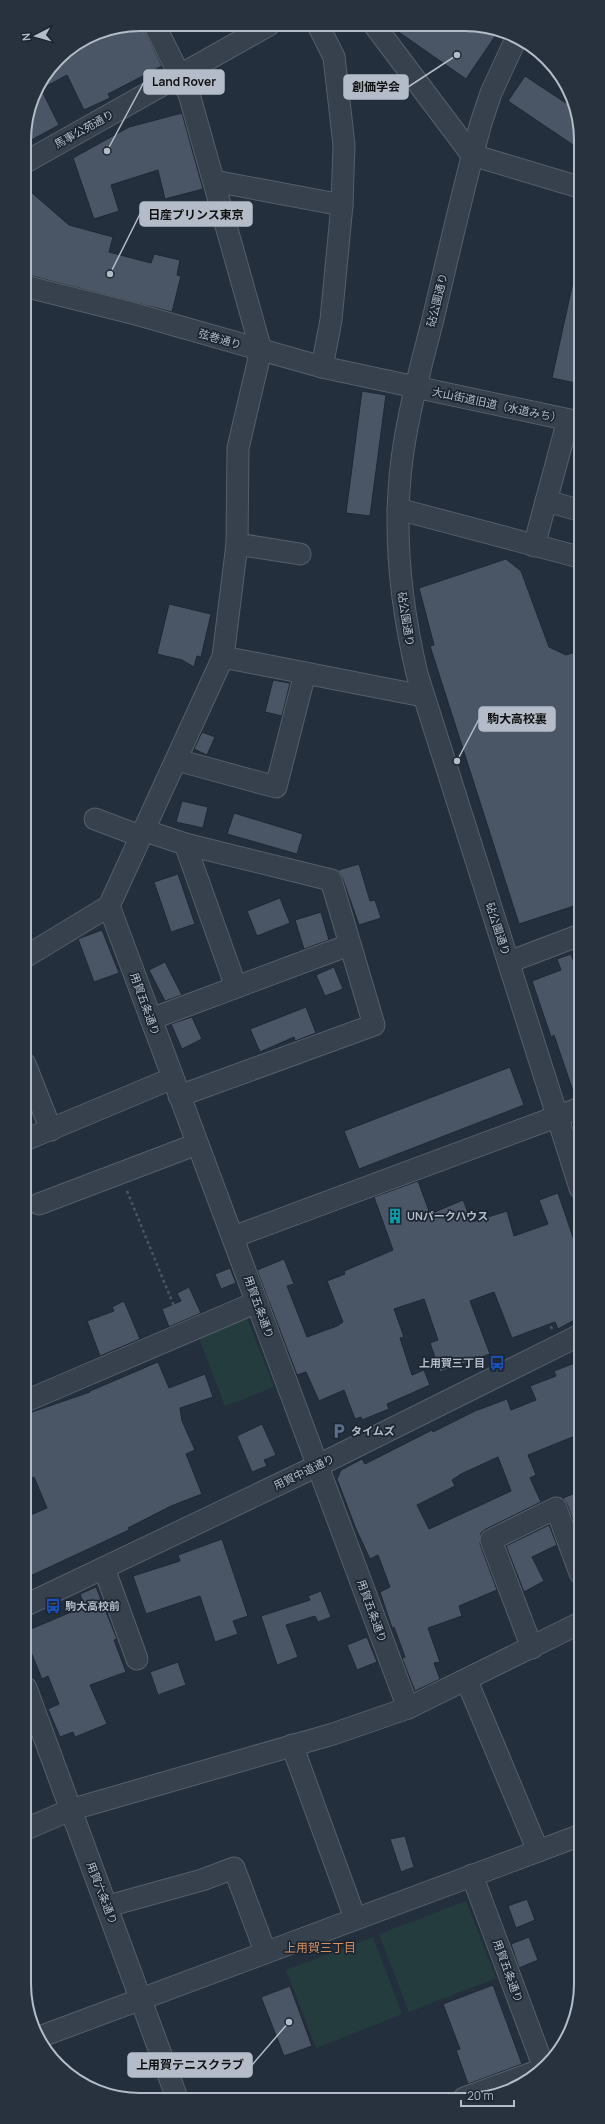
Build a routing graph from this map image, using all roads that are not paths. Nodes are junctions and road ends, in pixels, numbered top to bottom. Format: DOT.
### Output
graph roads {
  1 [pos="158,31"];
  2 [pos="259,31"];
  3 [pos="321,31"];
  4 [pos="380,31"];
  5 [pos="515,43"];
  6 [pos="180,76"];
  7 [pos="472,155"];
  8 [pos="31,159"];
  9 [pos="214,181"];
  10 [pos="574,186"];
  11 [pos="342,205"];
  12 [pos="31,288"];
  13 [pos="260,350"];
  14 [pos="322,367"];
  15 [pos="416,388"];
  16 [pos="574,421"];
  17 [pos="546,501"];
  18 [pos="398,509"];
  19 [pos="574,509"];
  20 [pos="237,544"];
  21 [pos="534,546"];
  22 [pos="300,554"];
  23 [pos="574,556"];
  24 [pos="223,657"];
  25 [pos="305,673"];
  26 [pos="423,696"];
  27 [pos="177,760"];
  28 [pos="95,819"];
  29 [pos="142,833"];
  30 [pos="185,844"];
  31 [pos="108,906"];
  32 [pos="574,937"];
  33 [pos="349,945"];
  34 [pos="31,953"];
  35 [pos="508,962"];
  36 [pos="236,987"];
  37 [pos="151,1019"];
  38 [pos="31,1079"];
  39 [pos="176,1087"];
  40 [pos="574,1110"];
  41 [pos="557,1117"];
  42 [pos="51,1130"];
  43 [pos="31,1138"];
  44 [pos="197,1144"];
  45 [pos="574,1169"];
  46 [pos="39,1204"];
  47 [pos="233,1238"];
  48 [pos="256,1302"];
  49 [pos="574,1338"];
  50 [pos="31,1398"];
  51 [pos="318,1466"];
  52 [pos="574,1557"];
  53 [pos="104,1568"];
  54 [pos="31,1604"];
  55 [pos="574,1626"];
  56 [pos="532,1648"];
  57 [pos="137,1659"];
  58 [pos="467,1680"];
  59 [pos="31,1702"];
  60 [pos="408,1708"];
  61 [pos="292,1745"];
  62 [pos="70,1810"];
  63 [pos="31,1827"];
  64 [pos="574,1838"];
  65 [pos="538,1851"];
  66 [pos="472,1875"];
  67 [pos="108,1906"];
  68 [pos="355,1918"];
  69 [pos="265,1952"];
  70 [pos="141,1998"];
  71 [pos="44,2035"];
  72 [pos="541,2062"];
  73 [pos="527,2074"];
  74 [pos="480,2092"];
  75 [pos="176,2093"];
  1 -- 6 [label="street"];
  2 -- 6 [label="street, 馬事公苑通り"];
  3 -- 11 [label="street"];
  4 -- 7 [label="street"];
  5 -- 7 [label="street, 砧公園通り"];
  6 -- 8 [label="street, 馬事公苑通り"];
  6 -- 9 [label="street"];
  7 -- 10 [label="street"];
  7 -- 15 [label="street, 砧公園通り"];
  9 -- 11 [label="street"];
  9 -- 13 [label="street"];
  11 -- 14 [label="street"];
  12 -- 13 [label="street, 弦巻通り"];
  13 -- 14 [label="street, 弦巻通り"];
  13 -- 20 [label="street"];
  14 -- 15 [label="street, 弦巻通り"];
  15 -- 16 [label="street, 大山街道旧道（水道みち）"];
  15 -- 18 [label="street, 砧公園通り"];
  16 -- 17 [label="street"];
  17 -- 19 [label="street"];
  17 -- 21 [label="street"];
  18 -- 21 [label="street"];
  18 -- 26 [label="street, 砧公園通り"];
  20 -- 22 [label="street"];
  20 -- 24 [label="street"];
  21 -- 23 [label="street"];
  24 -- 25 [label="street"];
  24 -- 27 [label="street"];
  25 -- 26 [label="street"];
  25 -- 27 [label="street"];
  26 -- 35 [label="street, 砧公園通り"];
  27 -- 29 [label="street"];
  28 -- 29 [label="street"];
  29 -- 30 [label="street"];
  29 -- 31 [label="street"];
  30 -- 33 [label="street"];
  30 -- 36 [label="street"];
  31 -- 34 [label="street"];
  31 -- 37 [label="street, 用賀五条通り"];
  32 -- 35 [label="street"];
  33 -- 36 [label="street"];
  33 -- 39 [label="street"];
  35 -- 41 [label="street, 砧公園通り"];
  36 -- 37 [label="street"];
  37 -- 39 [label="street, 用賀五条通り"];
  38 -- 42 [label="street"];
  39 -- 42 [label="street"];
  39 -- 44 [label="street, 用賀五条通り"];
  40 -- 41 [label="street"];
  41 -- 45 [label="street, 砧公園通り"];
  41 -- 47 [label="street"];
  42 -- 43 [label="street"];
  44 -- 46 [label="street"];
  44 -- 47 [label="street, 用賀五条通り"];
  47 -- 48 [label="street, 用賀五条通り"];
  48 -- 50 [label="street"];
  48 -- 51 [label="street, 用賀五条通り"];
  49 -- 51 [label="street, 用賀中道通り"];
  51 -- 53 [label="street, 用賀中道通り"];
  51 -- 60 [label="street, 用賀五条通り"];
  52 -- 56 [label="street"];
  53 -- 54 [label="street, 用賀中道通り"];
  53 -- 57 [label="street"];
  55 -- 56 [label="street"];
  56 -- 58 [label="street"];
  58 -- 60 [label="street"];
  58 -- 65 [label="street"];
  59 -- 62 [label="street, 用賀六条通り"];
  60 -- 61 [label="street"];
  61 -- 62 [label="street"];
  61 -- 68 [label="street"];
  62 -- 63 [label="street"];
  62 -- 67 [label="street, 用賀六条通り"];
  64 -- 65 [label="street"];
  65 -- 66 [label="street"];
  66 -- 68 [label="street"];
  66 -- 72 [label="street, 用賀五条通り"];
  67 -- 69 [label="street"];
  67 -- 70 [label="street, 用賀六条通り"];
  68 -- 69 [label="street"];
  69 -- 70 [label="street"];
  70 -- 71 [label="street"];
  70 -- 75 [label="street, 用賀六条通り"];
  73 -- 74 [label="street"];
}
